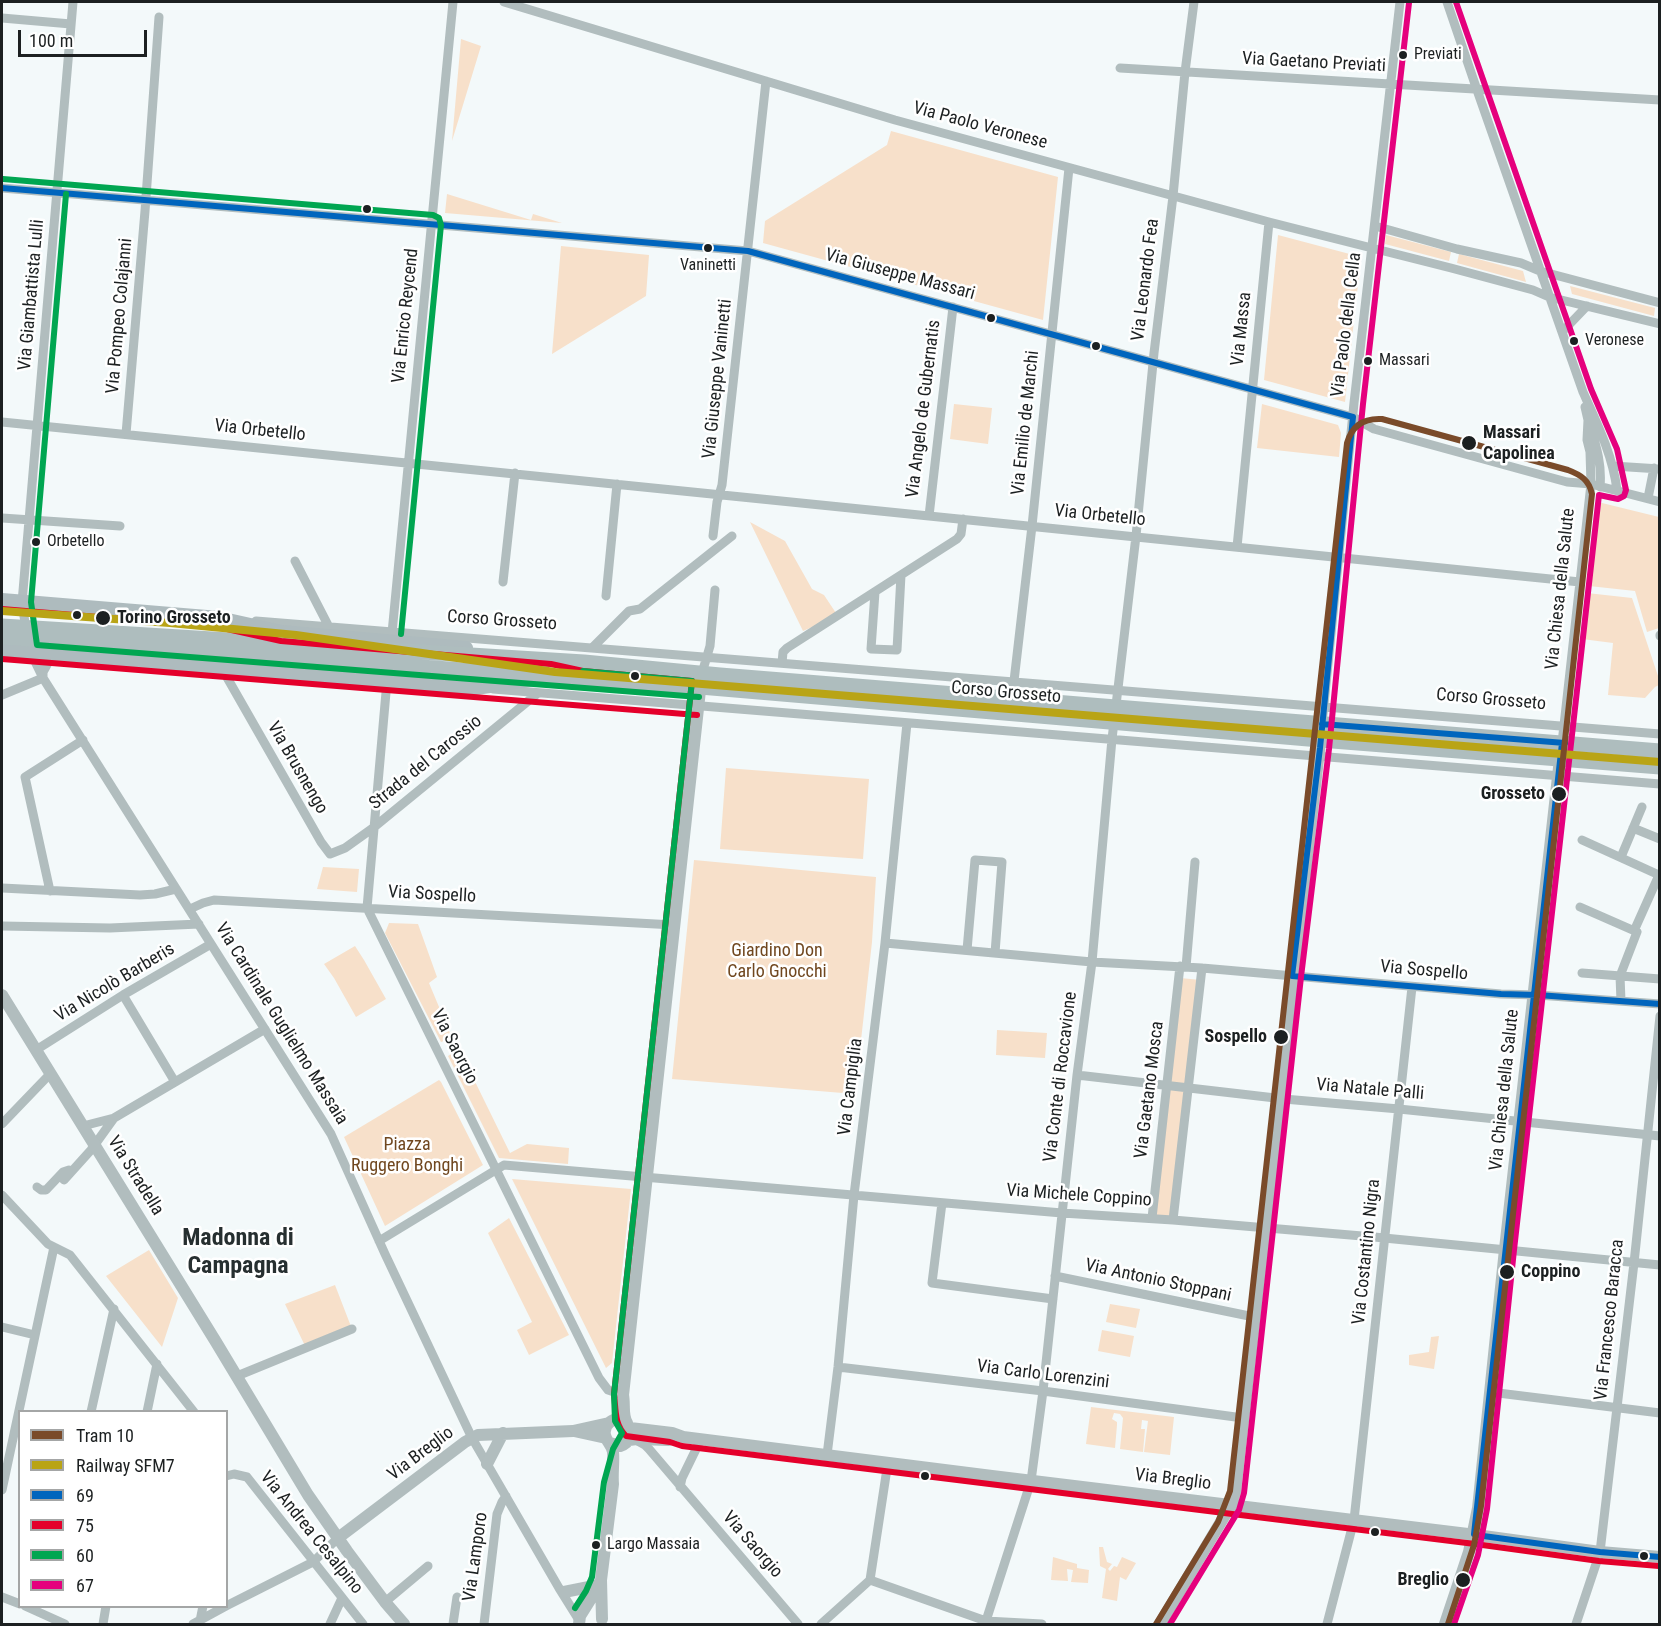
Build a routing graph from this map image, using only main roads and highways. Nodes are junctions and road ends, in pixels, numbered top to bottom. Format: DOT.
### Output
graph roads {
  1 [pos="2,600"];
  2 [pos="2,626"];
  3 [pos="2,637"];
  4 [pos="28,640"];
  5 [pos="2,650"];
  6 [pos="584,662"];
  7 [pos="565,676"];
  8 [pos="701,680"];
  9 [pos="1659,751"];
  10 [pos="1659,767"];
  1 -- 6 [label="main road, Corso Grosseto"];
  2 -- 4 [label="main road"];
  3 -- 4 [label="main road"];
  4 -- 5 [label="main road, Corso Grosseto"];
  4 -- 6 [label="main road, Corso Grosseto"];
  4 -- 7 [label="main road, Corso Grosseto"];
  4 -- 7 [label="main road, Corso Grosseto"];
  6 -- 8 [label="main road, Corso Grosseto"];
  7 -- 8 [label="main road, Corso Grosseto"];
  8 -- 9 [label="main road, Corso Grosseto"];
  8 -- 10 [label="main road, Corso Grosseto"];
}
